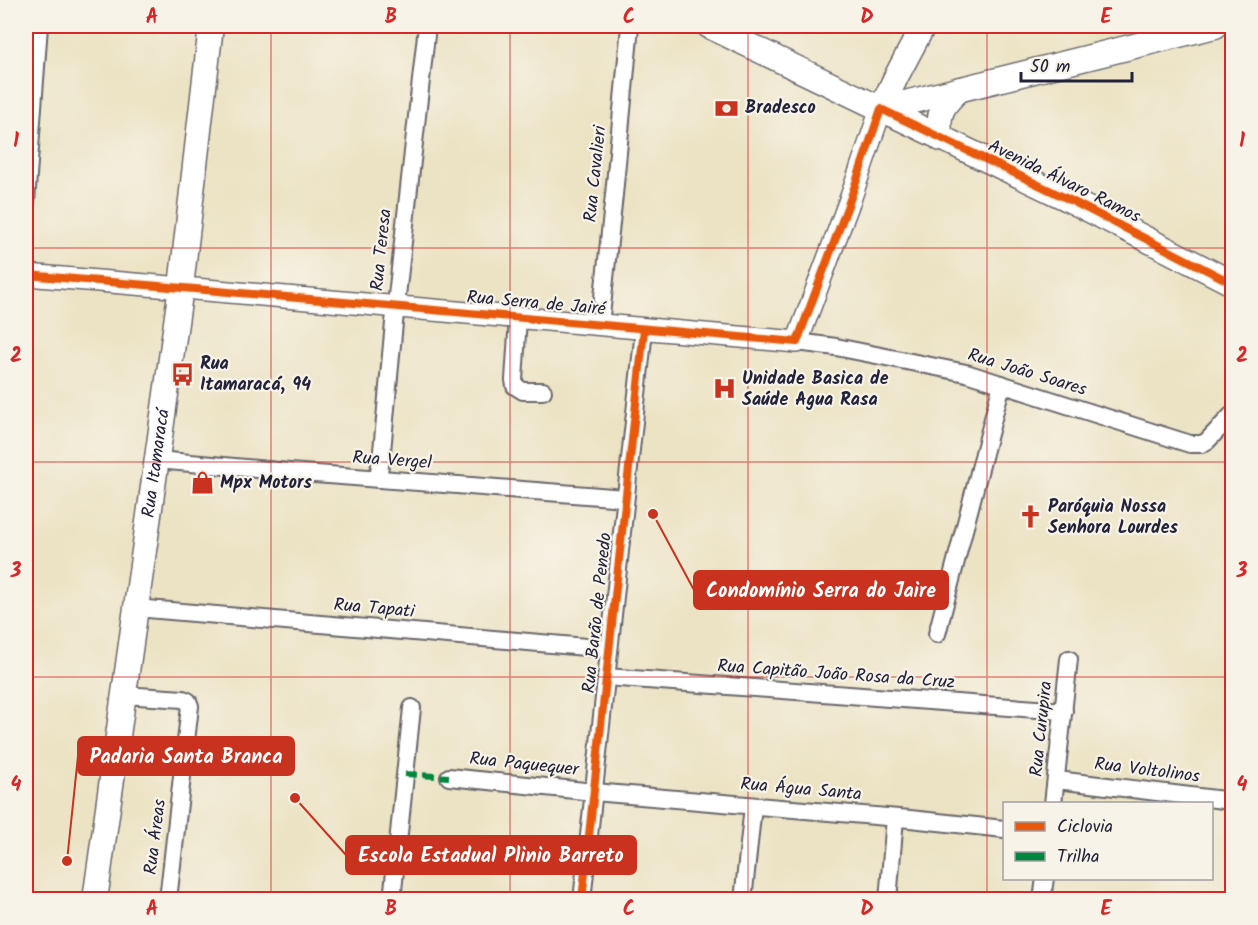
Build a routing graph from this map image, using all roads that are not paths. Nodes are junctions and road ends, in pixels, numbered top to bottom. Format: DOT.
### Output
graph roads {
  1 [pos="39,26"];
  2 [pos="211,26"];
  3 [pos="427,26"];
  4 [pos="630,26"];
  5 [pos="710,26"];
  6 [pos="922,26"];
  7 [pos="1215,26"];
  8 [pos="960,89"];
  9 [pos="881,109"];
  10 [pos="941,139"];
  11 [pos="26,202"];
  12 [pos="26,274"];
  13 [pos="1233,283"];
  14 [pos="181,287"];
  15 [pos="396,306"];
  16 [pos="518,318"];
  17 [pos="600,325"];
  18 [pos="644,330"];
  19 [pos="796,342"];
  20 [pos="1002,384"];
  21 [pos="543,391"];
  22 [pos="1233,415"];
  23 [pos="157,460"];
  24 [pos="378,479"];
  25 [pos="625,498"];
  26 [pos="136,608"];
  27 [pos="937,634"];
  28 [pos="609,649"];
  29 [pos="1070,659"];
  30 [pos="606,677"];
  31 [pos="124,695"];
  32 [pos="412,708"];
  33 [pos="1064,711"];
  34 [pos="449,777"];
  35 [pos="1057,780"];
  36 [pos="594,792"];
  37 [pos="1233,801"];
  38 [pos="1053,802"];
  39 [pos="753,806"];
  40 [pos="895,818"];
  41 [pos="1003,829"];
  42 [pos="1045,880"];
  43 [pos="95,900"];
  44 [pos="168,900"];
  45 [pos="392,900"];
  46 [pos="582,900"];
  47 [pos="743,900"];
  48 [pos="888,900"];
  49 [pos="1042,900"];
  1 -- 11 [label="street"];
  2 -- 14 [label="main road, Rua Itamaracá"];
  3 -- 15 [label="street, Rua Teresa"];
  4 -- 17 [label="street, Rua Cavalieri"];
  5 -- 9 [label="main road, Avenida Álvaro Ramos"];
  6 -- 9 [label="main road"];
  7 -- 8 [label="main road"];
  8 -- 9 [label="main road"];
  8 -- 10 [label="main road"];
  9 -- 10 [label="main road, Avenida Álvaro Ramos"];
  9 -- 19 [label="street"];
  10 -- 13 [label="main road, Avenida Álvaro Ramos"];
  12 -- 14 [label="street, Rua Serra de Jairé"];
  14 -- 15 [label="street, Rua Serra de Jairé"];
  14 -- 23 [label="main road, Rua Itamaracá"];
  15 -- 16 [label="street, Rua Serra de Jairé"];
  15 -- 24 [label="street, Rua Teresa"];
  16 -- 17 [label="street, Rua Serra de Jairé"];
  16 -- 21 [label="street"];
  17 -- 18 [label="street, Rua Serra de Jairé"];
  18 -- 19 [label="street, Rua Serra de Jairé"];
  18 -- 25 [label="street, Rua Barão de Penedo"];
  19 -- 20 [label="street, Rua João Soares"];
  20 -- 22 [label="street, Rua João Soares"];
  20 -- 27 [label="street"];
  23 -- 24 [label="street, Rua Vergel"];
  23 -- 26 [label="main road, Rua Itamaracá"];
  24 -- 25 [label="street, Rua Vergel"];
  25 -- 28 [label="street, Rua Barão de Penedo"];
  26 -- 28 [label="street, Rua Tapati"];
  26 -- 31 [label="main road, Rua Itamaracá"];
  28 -- 30 [label="street, Rua Barão de Penedo"];
  29 -- 33 [label="street, Rua Curupira"];
  30 -- 33 [label="street, Rua Capitão João Rosa da Cruz"];
  30 -- 36 [label="street, Rua Barão de Penedo"];
  31 -- 43 [label="main road, Rua Itamaracá"];
  31 -- 44 [label="street, Rua Áreas"];
  32 -- 45 [label="street"];
  33 -- 35 [label="street, Rua Curupira"];
  34 -- 36 [label="street, Rua Paquequer"];
  35 -- 37 [label="street, Rua Voltolinos"];
  35 -- 38 [label="street, Rua Curupira"];
  36 -- 39 [label="street, Rua Água Santa"];
  36 -- 46 [label="street, Rua Barão de Penedo"];
  39 -- 40 [label="street, Rua Água Santa"];
  39 -- 47 [label="street"];
  40 -- 41 [label="street, Rua Água Santa"];
  40 -- 48 [label="street"];
  42 -- 49 [label="street"];
}
